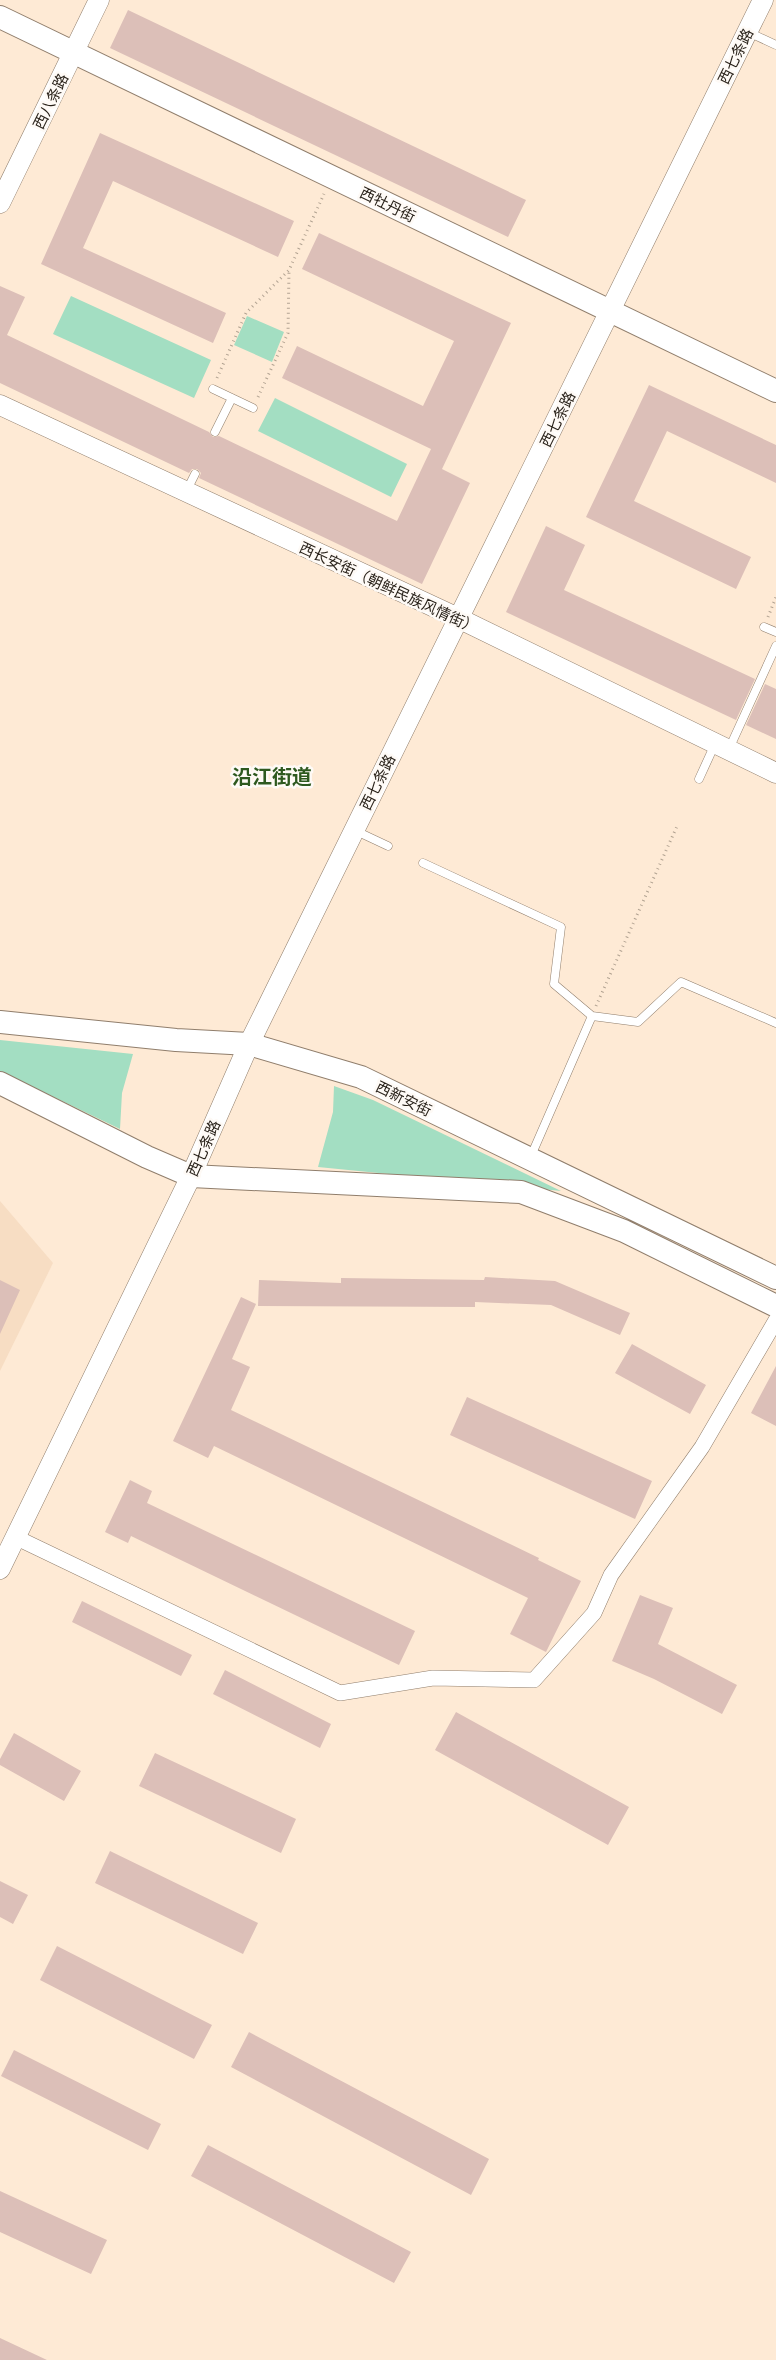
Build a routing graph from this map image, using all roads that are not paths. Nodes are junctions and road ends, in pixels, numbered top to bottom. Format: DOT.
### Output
graph roads {
  1 [pos="99,0"];
  2 [pos="763,0"];
  3 [pos="0,17"];
  4 [pos="748,32"];
  5 [pos="776,45"];
  6 [pos="74,53"];
  7 [pos="0,203"];
  8 [pos="610,311"];
  9 [pos="212,389"];
  10 [pos="776,391"];
  11 [pos="232,398"];
  12 [pos="0,405"];
  13 [pos="253,408"];
  14 [pos="215,432"];
  15 [pos="458,618"];
  16 [pos="764,627"];
  17 [pos="776,632"];
  18 [pos="776,646"];
  19 [pos="722,747"];
  20 [pos="776,774"];
  21 [pos="699,780"];
  22 [pos="354,830"];
  23 [pos="388,846"];
  24 [pos="423,862"];
  25 [pos="592,1016"];
  26 [pos="0,1022"];
  27 [pos="776,1023"];
  28 [pos="249,1044"];
  29 [pos="0,1083"];
  30 [pos="530,1159"];
  31 [pos="191,1176"];
  32 [pos="776,1278"];
  33 [pos="776,1306"];
  34 [pos="776,1320"];
  35 [pos="14,1537"];
  36 [pos="0,1569"];
  1 -- 6 [label="street, 西八条路"];
  2 -- 4 [label="street, 西七条路"];
  3 -- 6 [label="main road, 西牡丹街"];
  4 -- 5 [label="lane"];
  4 -- 8 [label="street, 西七条路"];
  6 -- 7 [label="street, 西八条路"];
  6 -- 8 [label="main road, 西牡丹街"];
  8 -- 10 [label="main road, 西牡丹街"];
  8 -- 15 [label="street, 西七条路"];
  9 -- 11 [label="lane"];
  11 -- 13 [label="lane"];
  11 -- 14 [label="lane"];
  12 -- 15 [label="street, 西长安街（朝鲜民族风情街）"];
  15 -- 19 [label="street, 西长安街（朝鲜民族风情街）"];
  15 -- 22 [label="street, 西七条路"];
  16 -- 17 [label="lane"];
  18 -- 19 [label="lane"];
  19 -- 20 [label="street, 西长安街（朝鲜民族风情街）"];
  19 -- 21 [label="lane"];
  22 -- 23 [label="lane"];
  22 -- 28 [label="street, 西七条路"];
  24 -- 25 [label="lane"];
  25 -- 27 [label="lane"];
  25 -- 30 [label="lane"];
  26 -- 28 [label="main road, 西新安街"];
  28 -- 30 [label="main road, 西新安街"];
  28 -- 31 [label="street, 西七条路"];
  29 -- 31 [label="main road"];
  30 -- 32 [label="main road, 西新安街"];
  31 -- 33 [label="main road"];
  31 -- 35 [label="street, 西七条路"];
  34 -- 35 [label="street"];
  35 -- 36 [label="street, 西七条路"];
}
